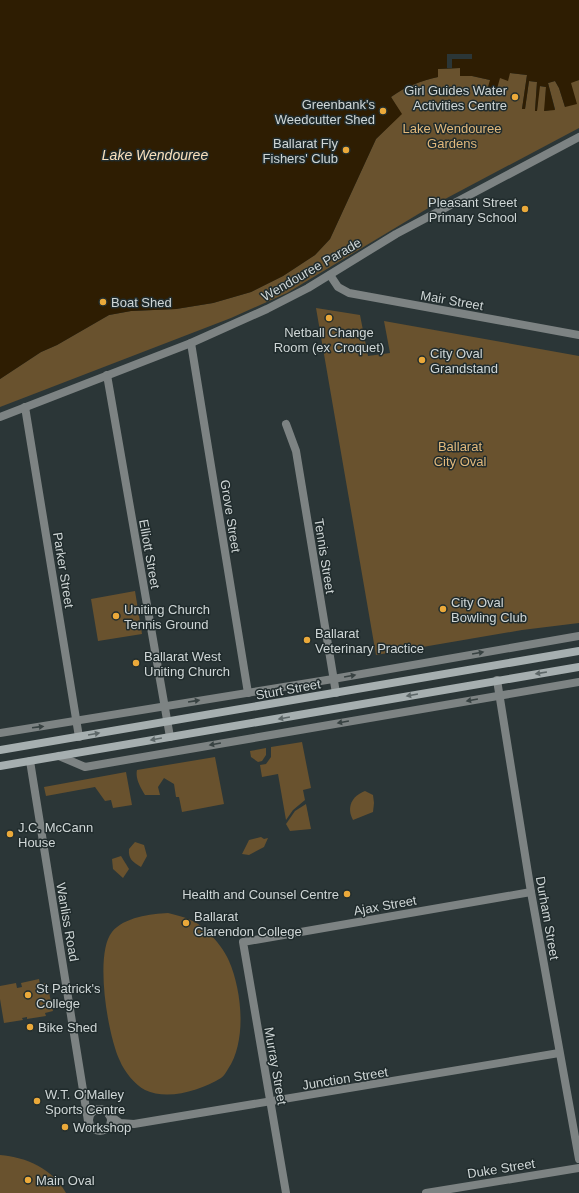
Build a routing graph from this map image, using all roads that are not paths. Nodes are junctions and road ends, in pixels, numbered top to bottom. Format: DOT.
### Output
graph roads {
  1 [pos="579,137"];
  2 [pos="330,275"];
  3 [pos="579,335"];
  4 [pos="191,343"];
  5 [pos="107,375"];
  6 [pos="25,407"];
  7 [pos="0,417"];
  8 [pos="286,424"];
  9 [pos="579,636"];
  10 [pos="579,651"];
  11 [pos="579,667"];
  12 [pos="333,679"];
  13 [pos="497,680"];
  14 [pos="579,682"];
  15 [pos="248,693"];
  16 [pos="336,693"];
  17 [pos="499,695"];
  18 [pos="165,706"];
  19 [pos="76,722"];
  20 [pos="168,722"];
  21 [pos="0,734"];
  22 [pos="79,737"];
  23 [pos="170,737"];
  24 [pos="0,750"];
  25 [pos="59,756"];
  26 [pos="30,761"];
  27 [pos="0,766"];
  28 [pos="531,892"];
  29 [pos="243,942"];
  30 [pos="559,1053"];
  31 [pos="84,1087"];
  32 [pos="270,1101"];
  33 [pos="106,1112"];
  34 [pos="88,1121"];
  35 [pos="134,1124"];
  36 [pos="104,1130"];
  37 [pos="579,1159"];
  38 [pos="579,1168"];
  39 [pos="286,1193"];
  40 [pos="426,1193"];
  1 -- 2 [label="street, Wendouree Parade"];
  2 -- 3 [label="street, Mair Street"];
  2 -- 4 [label="street, Wendouree Parade"];
  4 -- 5 [label="street, Wendouree Parade"];
  4 -- 15 [label="street, Grove Street"];
  5 -- 6 [label="street, Wendouree Parade"];
  5 -- 18 [label="street, Elliott Street"];
  6 -- 7 [label="street, Wendouree Parade"];
  6 -- 19 [label="street, Parker Street"];
  8 -- 12 [label="street, Tennis Street"];
  12 -- 9 [label="street, Sturt Street, one-way"];
  10 -- 16 [label="main road, Sturt Street"];
  11 -- 13 [label="main road, one-way"];
  12 -- 15 [label="street, Sturt Street"];
  12 -- 16 [label="street, Tennis Street"];
  13 -- 17 [label="street, Durham Street"];
  13 -- 23 [label="main road, one-way"];
  14 -- 17 [label="street"];
  18 -- 15 [label="street, Sturt Street, one-way"];
  16 -- 20 [label="main road, Sturt Street"];
  17 -- 25 [label="street, one-way"];
  17 -- 28 [label="street, Durham Street"];
  18 -- 19 [label="street, Sturt Street"];
  18 -- 20 [label="street, Elliott Street"];
  21 -- 19 [label="street, Sturt Street, one-way"];
  19 -- 22 [label="street, Parker Street"];
  22 -- 20 [label="main road, Sturt Street, one-way"];
  20 -- 23 [label="street, Elliott Street"];
  22 -- 24 [label="main road, Sturt Street"];
  23 -- 25 [label="main road, one-way"];
  25 -- 26 [label="main road"];
  26 -- 27 [label="main road"];
  26 -- 31 [label="street, Wanliss Road"];
  28 -- 29 [label="street, Ajax Street"];
  28 -- 30 [label="street, Durham Street"];
  29 -- 32 [label="street, Murray Street"];
  30 -- 32 [label="street, Junction Street"];
  30 -- 37 [label="street, Durham Street"];
  31 -- 33 [label="street, Wanliss Road"];
  31 -- 34 [label="street, Wanliss Road"];
  32 -- 35 [label="street, Junction Street"];
  32 -- 39 [label="street, Murray Street"];
  33 -- 34 [label="street"];
  33 -- 35 [label="street, Junction Street"];
  33 -- 36 [label="street"];
  34 -- 36 [label="street"];
  35 -- 36 [label="street, Junction Street"];
  38 -- 40 [label="street, Duke Street"];
}
